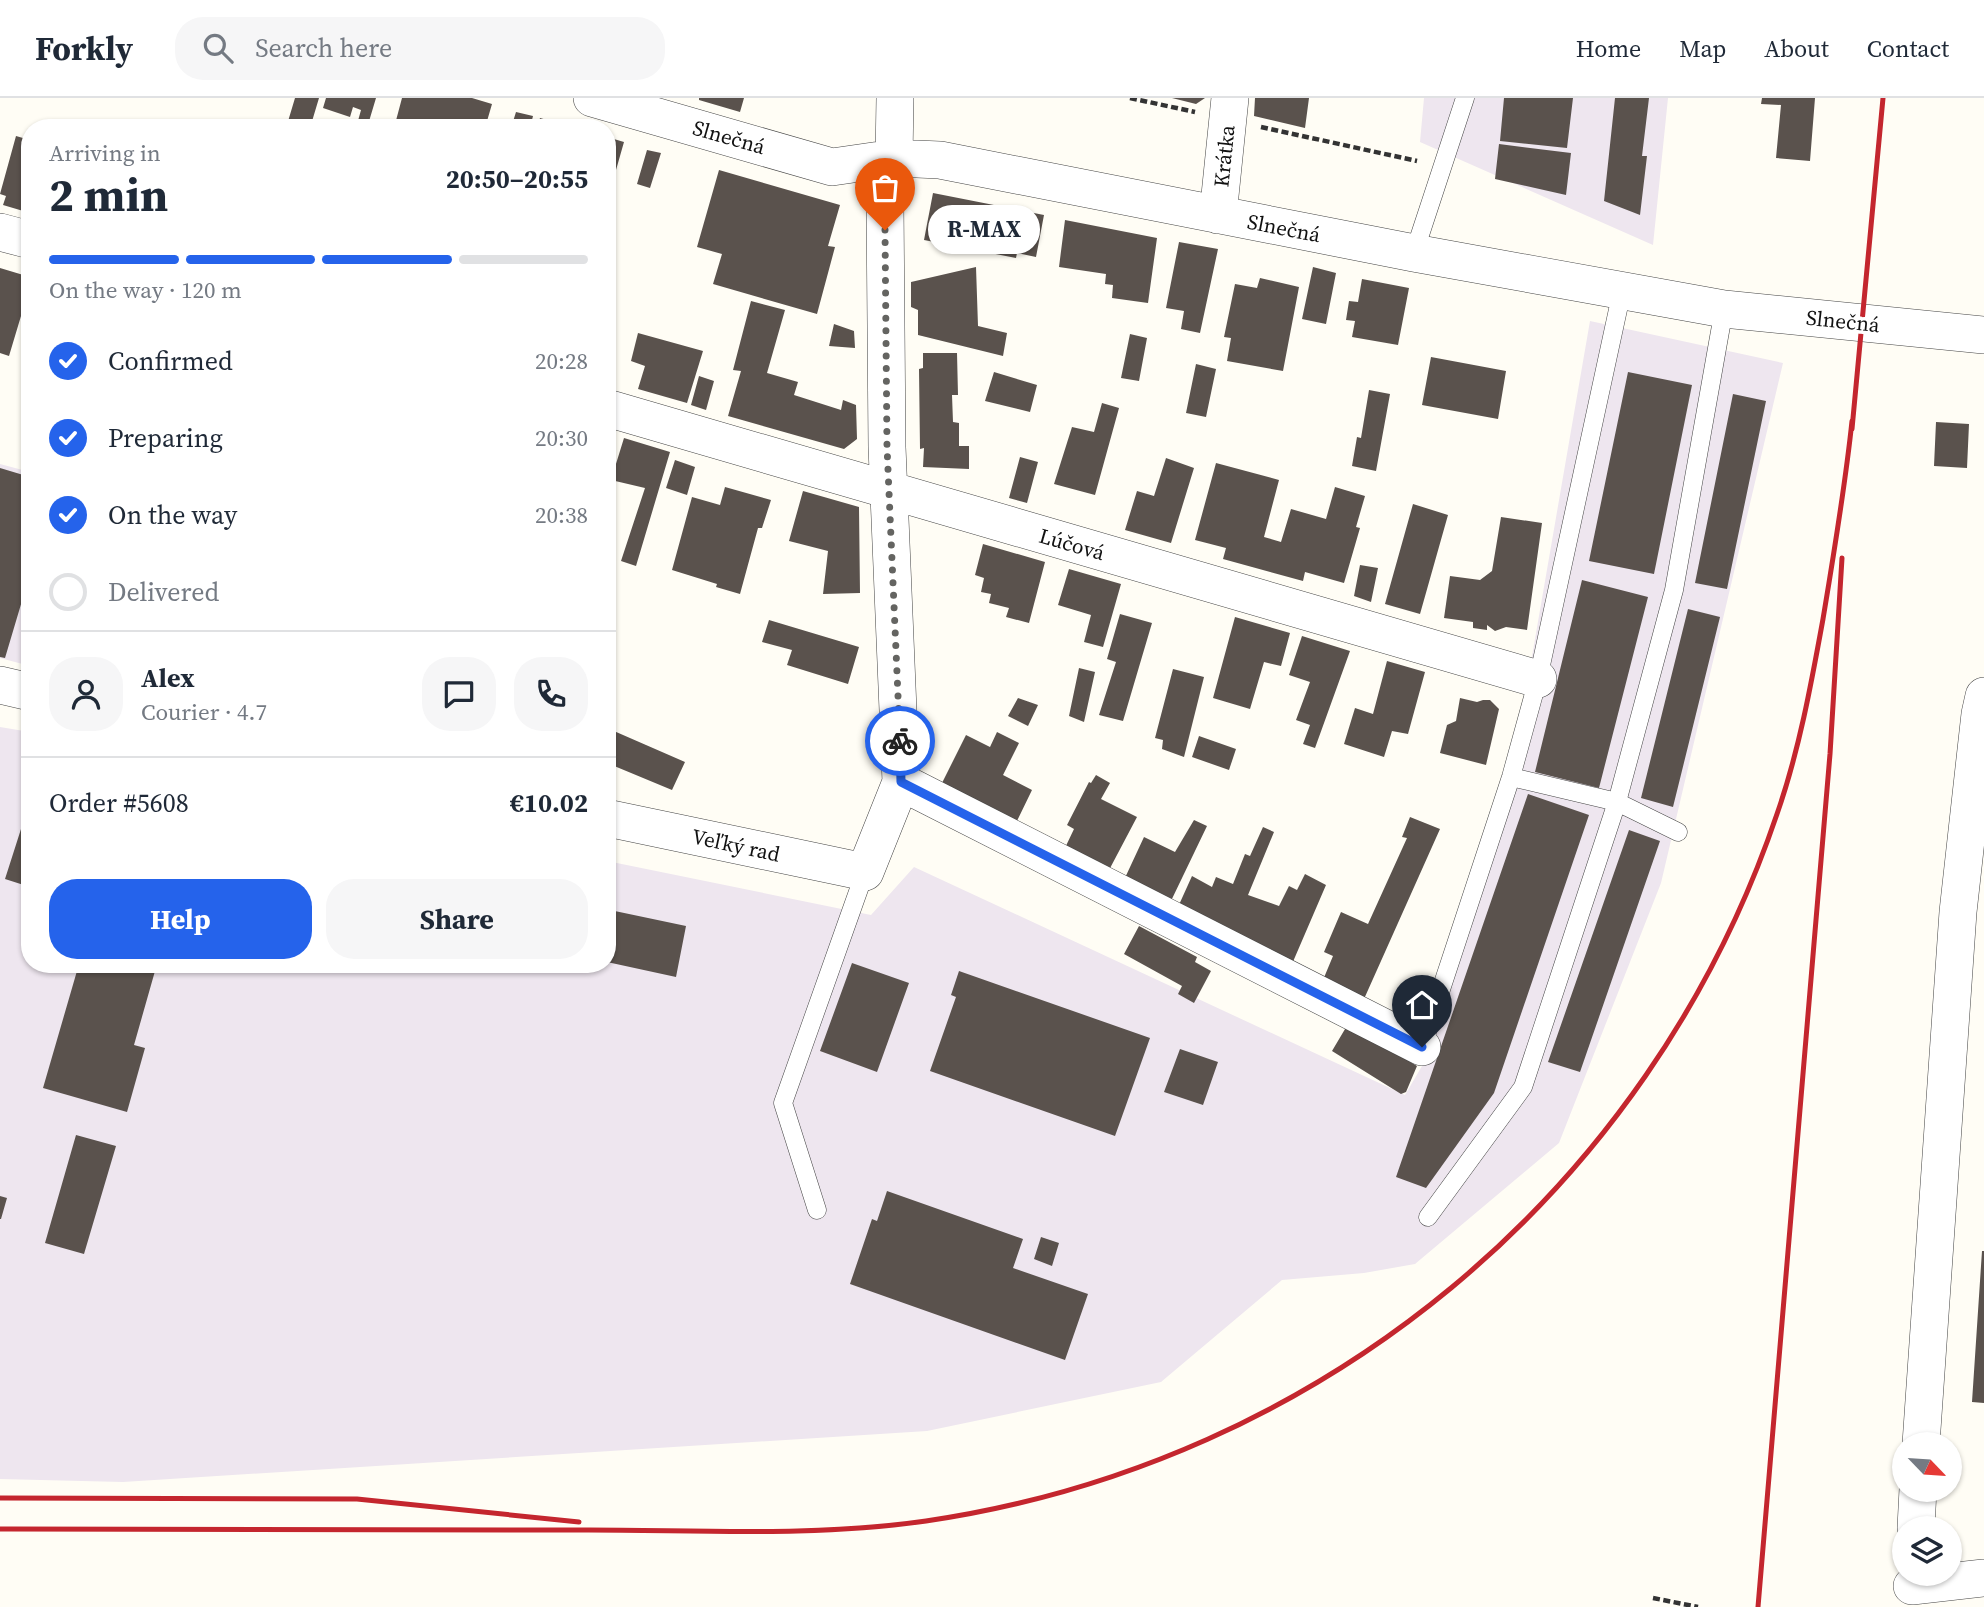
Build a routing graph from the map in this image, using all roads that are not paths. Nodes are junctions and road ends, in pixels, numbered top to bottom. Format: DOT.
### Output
graph roads {
  1 [pos="592,98"];
  2 [pos="895,98"];
  3 [pos="1465,98"];
  4 [pos="1229,109"];
  5 [pos="894,158"];
  6 [pos="1218,215"];
  7 [pos="0,232"];
  8 [pos="21,238"];
  9 [pos="1413,253"];
  10 [pos="1622,292"];
  11 [pos="1724,309"];
  12 [pos="1984,335"];
  13 [pos="616,411"];
  14 [pos="889,490"];
  15 [pos="1538,678"];
  16 [pos="0,685"];
  17 [pos="21,690"];
  18 [pos="1984,696"];
  19 [pos="1511,777"];
  20 [pos="901,782"];
  21 [pos="1617,802"];
  22 [pos="1976,815"];
  23 [pos="616,820"];
  24 [pos="1678,832"];
  25 [pos="865,872"];
  26 [pos="1422,1047"];
  27 [pos="817,1210"];
  28 [pos="1428,1217"];
  29 [pos="1922,1432"];
  30 [pos="1984,1578"];
  31 [pos="1911,1589"];
  1 -- 5 [label="street, Slnečná"];
  2 -- 5 [label="street"];
  3 -- 9 [label="lane"];
  4 -- 6 [label="street, Krátka"];
  5 -- 6 [label="street, Slnečná"];
  5 -- 14 [label="street"];
  6 -- 9 [label="street, Slnečná"];
  7 -- 8 [label="street"];
  9 -- 10 [label="street, Slnečná"];
  10 -- 11 [label="street, Slnečná"];
  10 -- 15 [label="lane"];
  11 -- 12 [label="street, Slnečná"];
  11 -- 21 [label="lane"];
  13 -- 14 [label="street, Lúčová"];
  14 -- 15 [label="street, Lúčová"];
  14 -- 20 [label="street"];
  15 -- 19 [label="lane"];
  16 -- 17 [label="street"];
  18 -- 22 [label="street"];
  19 -- 21 [label="lane"];
  19 -- 26 [label="lane"];
  20 -- 25 [label="street"];
  20 -- 26 [label="street"];
  21 -- 24 [label="lane"];
  21 -- 28 [label="lane"];
  22 -- 29 [label="street"];
  23 -- 25 [label="street, Veľký rad"];
  25 -- 27 [label="lane"];
  30 -- 31 [label="street"];
}
